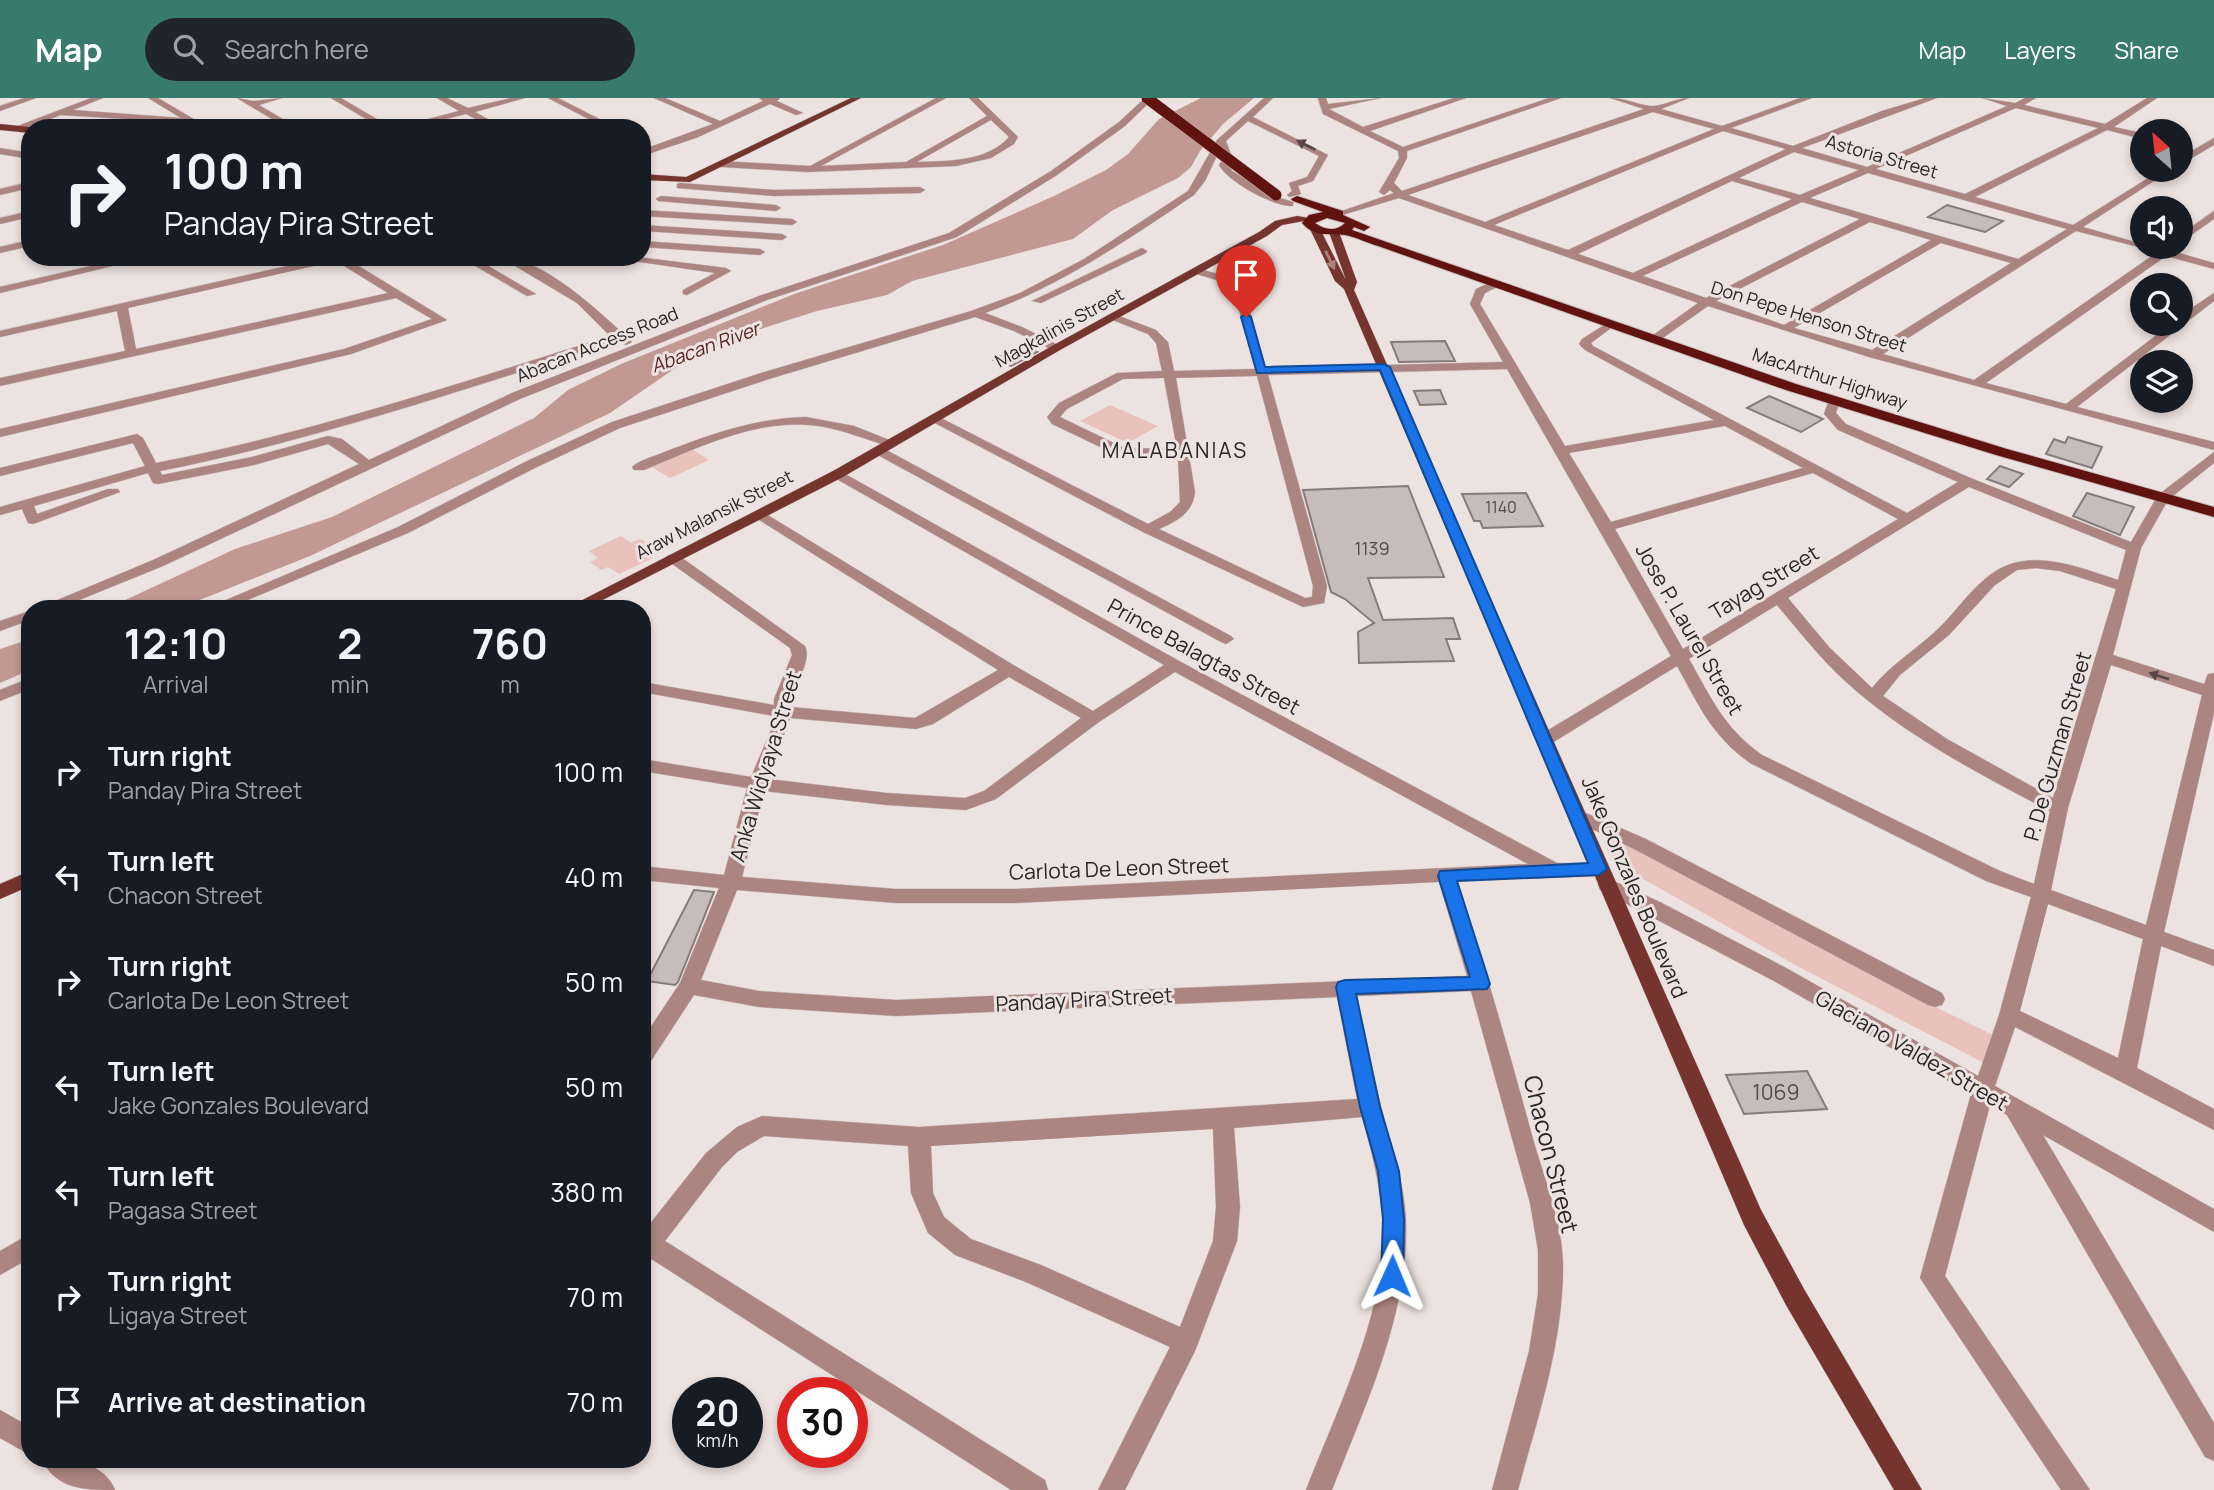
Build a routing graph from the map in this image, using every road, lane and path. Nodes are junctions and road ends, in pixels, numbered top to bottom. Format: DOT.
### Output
graph roads {
  1 [pos="4,98"];
  2 [pos="99,98"];
  3 [pos="152,98"];
  4 [pos="240,98"];
  5 [pos="278,98"];
  6 [pos="335,98"];
  7 [pos="441,98"];
  8 [pos="522,98"];
  9 [pos="552,98"];
  10 [pos="658,98"];
  11 [pos="857,98"];
  12 [pos="942,98"];
  13 [pos="973,98"];
  14 [pos="1269,98"];
  15 [pos="1377,98"];
  16 [pos="1462,98"];
  17 [pos="1557,98"];
  18 [pos="1614,98"];
  19 [pos="1685,98"];
  20 [pos="1808,98"];
  21 [pos="1933,98"];
  22 [pos="1986,98"];
  23 [pos="2032,98"];
  24 [pos="2153,98"];
  25 [pos="28,99"];
  26 [pos="770,99"];
  27 [pos="1148,99"];
  28 [pos="1323,102"];
  29 [pos="251,104"];
  30 [pos="2018,105"];
  31 [pos="0,109"];
  32 [pos="1653,109"];
  33 [pos="61,111"];
  34 [pos="467,111"];
  35 [pos="799,113"];
  36 [pos="991,117"];
  37 [pos="1247,117"];
  38 [pos="40,119"];
  39 [pos="164,119"];
  40 [pos="187,119"];
  41 [pos="278,119"];
  42 [pos="372,119"];
  43 [pos="435,119"];
  44 [pos="483,119"];
  45 [pos="595,119"];
  46 [pos="719,124"];
  47 [pos="21,126"];
  48 [pos="0,127"];
  49 [pos="2107,127"];
  50 [pos="14,129"];
  51 [pos="21,129"];
  52 [pos="1721,129"];
  53 [pos="1363,130"];
  54 [pos="2130,133"];
  55 [pos="1222,139"];
  56 [pos="2214,141"];
  57 [pos="651,146"];
  58 [pos="2193,148"];
  59 [pos="1793,149"];
  60 [pos="658,150"];
  61 [pos="1402,150"];
  62 [pos="2199,150"];
  63 [pos="0,151"];
  64 [pos="651,151"];
  65 [pos="1213,153"];
  66 [pos="2214,153"];
  67 [pos="21,154"];
  68 [pos="2193,154"];
  69 [pos="1227,156"];
  70 [pos="721,164"];
  71 [pos="907,164"];
  72 [pos="808,169"];
  73 [pos="1866,170"];
  74 [pos="651,178"];
  75 [pos="1734,179"];
  76 [pos="2148,182"];
  77 [pos="684,183"];
  78 [pos="1389,184"];
  79 [pos="21,187"];
  80 [pos="919,190"];
  81 [pos="0,191"];
  82 [pos="1402,196"];
  83 [pos="1289,197"];
  84 [pos="1802,198"];
  85 [pos="1965,198"];
  86 [pos="661,200"];
  87 [pos="1379,203"];
  88 [pos="651,207"];
  89 [pos="776,208"];
  90 [pos="21,214"];
  91 [pos="651,214"];
  92 [pos="2214,214"];
  93 [pos="1326,215"];
  94 [pos="1870,218"];
  95 [pos="0,219"];
  96 [pos="792,222"];
  97 [pos="1311,223"];
  98 [pos="1344,223"];
  99 [pos="1485,225"];
  100 [pos="2074,228"];
  101 [pos="651,230"];
  102 [pos="2193,230"];
  103 [pos="782,237"];
  104 [pos="1940,239"];
  105 [pos="1386,240"];
  106 [pos="2130,244"];
  107 [pos="21,245"];
  108 [pos="651,245"];
  109 [pos="0,250"];
  110 [pos="1142,251"];
  111 [pos="1340,251"];
  112 [pos="760,252"];
  113 [pos="1569,254"];
  114 [pos="2155,259"];
  115 [pos="2193,259"];
  116 [pos="651,262"];
  117 [pos="2021,263"];
  118 [pos="105,266"];
  119 [pos="302,266"];
  120 [pos="351,266"];
  121 [pos="481,266"];
  122 [pos="520,266"];
  123 [pos="2214,266"];
  124 [pos="1197,271"];
  125 [pos="1632,277"];
  126 [pos="1497,283"];
  127 [pos="1349,288"];
  128 [pos="0,290"];
  129 [pos="687,292"];
  130 [pos="398,294"];
  131 [pos="531,294"];
  132 [pos="2214,296"];
  133 [pos="1705,303"];
  134 [pos="994,306"];
  135 [pos="122,307"];
  136 [pos="2193,312"];
  137 [pos="975,313"];
  138 [pos="1114,317"];
  139 [pos="1609,325"];
  140 [pos="1785,329"];
  141 [pos="0,334"];
  142 [pos="2162,336"];
  143 [pos="617,338"];
  144 [pos="1653,340"];
  145 [pos="642,348"];
  146 [pos="1056,348"];
  147 [pos="131,353"];
  148 [pos="1873,355"];
  149 [pos="1511,365"];
  150 [pos="1384,367"];
  151 [pos="1261,371"];
  152 [pos="1169,374"];
  153 [pos="494,378"];
  154 [pos="0,382"];
  155 [pos="1976,384"];
  156 [pos="516,396"];
  157 [pos="1834,400"];
  158 [pos="2068,408"];
  159 [pos="933,419"];
  160 [pos="1726,422"];
  161 [pos="0,433"];
  162 [pos="2214,446"];
  163 [pos="881,449"];
  164 [pos="1562,450"];
  165 [pos="1183,453"];
  166 [pos="2214,456"];
  167 [pos="367,464"];
  168 [pos="639,467"];
  169 [pos="1813,469"];
  170 [pos="0,472"];
  171 [pos="156,474"];
  172 [pos="838,474"];
  173 [pos="1968,482"];
  174 [pos="2163,498"];
  175 [pos="0,512"];
  176 [pos="2214,512"];
  177 [pos="761,515"];
  178 [pos="1908,519"];
  179 [pos="1607,527"];
  180 [pos="1148,529"];
  181 [pos="2134,548"];
  182 [pos="673,558"];
  183 [pos="2125,587"];
  184 [pos="1779,597"];
  185 [pos="66,600"];
  186 [pos="236,600"];
  187 [pos="591,600"];
  188 [pos="21,618"];
  189 [pos="0,626"];
  190 [pos="1226,639"];
  191 [pos="1681,657"];
  192 [pos="2105,658"];
  193 [pos="1175,666"];
  194 [pos="1009,670"];
  195 [pos="21,687"];
  196 [pos="2213,688"];
  197 [pos="651,689"];
  198 [pos="0,696"];
  199 [pos="1873,697"];
  200 [pos="782,710"];
  201 [pos="1093,718"];
  202 [pos="1546,739"];
  203 [pos="651,766"];
  204 [pos="757,784"];
  205 [pos="2059,808"];
  206 [pos="1579,816"];
  207 [pos="1552,869"];
  208 [pos="651,874"];
  209 [pos="1446,876"];
  210 [pos="1603,877"];
  211 [pos="21,882"];
  212 [pos="731,882"];
  213 [pos="0,892"];
  214 [pos="2042,894"];
  215 [pos="2153,936"];
  216 [pos="2214,958"];
  217 [pos="1481,984"];
  218 [pos="689,986"];
  219 [pos="1345,987"];
  220 [pos="1935,999"];
  221 [pos="2009,1015"];
  222 [pos="651,1044"];
  223 [pos="2126,1072"];
  224 [pos="1983,1091"];
  225 [pos="1370,1107"];
  226 [pos="2015,1108"];
  227 [pos="1223,1119"];
  228 [pos="2214,1120"];
  229 [pos="919,1137"];
  230 [pos="2207,1217"];
  231 [pos="2214,1233"];
  232 [pos="651,1236"];
  233 [pos="651,1245"];
  234 [pos="21,1251"];
  235 [pos="0,1264"];
  236 [pos="1186,1342"];
  237 [pos="0,1423"];
  238 [pos="21,1436"];
  239 [pos="2214,1448"];
  240 [pos="68,1468"];
  241 [pos="102,1490"];
  242 [pos="1035,1490"];
  243 [pos="1111,1490"];
  244 [pos="1319,1490"];
  245 [pos="1505,1490"];
  246 [pos="1909,1490"];
  247 [pos="2077,1490"];
  1 -- 25 [label="street"];
  2 -- 33 [label="street"];
  3 -- 40 [label="street"];
  4 -- 29 [label="street"];
  5 -- 29 [label="street"];
  6 -- 42 [label="street"];
  7 -- 34 [label="street"];
  8 -- 34 [label="street"];
  9 -- 45 [label="street"];
  10 -- 46 [label="street"];
  11 -- 70 [label="main road"];
  12 -- 72 [label="street"];
  13 -- 36 [label="street"];
  14 -- 37 [label="street"];
  15 -- 28 [label="street"];
  16 -- 53 [label="street"];
  17 -- 61 [label="street"];
  18 -- 32 [label="street, Astoria Street"];
  19 -- 32 [label="street"];
  20 -- 52 [label="street"];
  21 -- 59 [label="street"];
  22 -- 30 [label="street"];
  23 -- 30 [label="street"];
  24 -- 49 [label="street"];
  25 -- 31 [label="street"];
  26 -- 35 [label="street"];
  26 -- 46 [label="street"];
  27 -- 83 [label="highway, bridge"];
  27 -- 145 [label="street, Abacan Access Road"];
  28 -- 53 [label="street"];
  29 -- 41 [label="street"];
  30 -- 49 [label="street"];
  30 -- 73 [label="street"];
  32 -- 52 [label="street, Astoria Street"];
  32 -- 82 [label="street"];
  33 -- 38 [label="street"];
  33 -- 39 [label="street"];
  34 -- 43 [label="street"];
  34 -- 44 [label="street"];
  36 -- 71 [label="street"];
  36 -- 71 [label="street"];
  37 -- 55 [label="street"];
  83 -- 37 [label="street, one-way"];
  46 -- 60 [label="street"];
  47 -- 50 [label="street"];
  48 -- 50 [label="main road"];
  49 -- 54 [label="street"];
  49 -- 85 [label="street"];
  50 -- 51 [label="main road"];
  52 -- 59 [label="street, Astoria Street"];
  52 -- 99 [label="street"];
  53 -- 61 [label="street"];
  55 -- 65 [label="street"];
  55 -- 69 [label="street"];
  56 -- 62 [label="street"];
  57 -- 60 [label="street"];
  58 -- 62 [label="street"];
  59 -- 73 [label="street, Astoria Street"];
  59 -- 75 [label="street"];
  60 -- 64 [label="street"];
  61 -- 78 [label="street"];
  62 -- 66 [label="street"];
  62 -- 68 [label="street"];
  63 -- 67 [label="street"];
  65 -- 69 [label="street"];
  65 -- 134 [label="street"];
  69 -- 83 [label="street"];
  70 -- 72 [label="street"];
  70 -- 77 [label="main road"];
  71 -- 72 [label="street"];
  73 -- 84 [label="street"];
  73 -- 85 [label="street, Astoria Street"];
  74 -- 77 [label="main road"];
  75 -- 84 [label="street"];
  75 -- 113 [label="street"];
  76 -- 100 [label="street"];
  77 -- 80 [label="street"];
  77 -- 86 [label="street"];
  78 -- 82 [label="street"];
  78 -- 87 [label="street"];
  79 -- 81 [label="street"];
  82 -- 87 [label="street"];
  82 -- 99 [label="street, Don Pepe Henson Street"];
  83 -- 93 [label="highway"];
  83 -- 97 [label="highway"];
  83 -- 98 [label="highway"];
  84 -- 94 [label="street"];
  84 -- 125 [label="street"];
  85 -- 100 [label="street, Astoria Street"];
  86 -- 88 [label="street"];
  86 -- 89 [label="street"];
  87 -- 98 [label="street"];
  90 -- 95 [label="street"];
  91 -- 96 [label="street"];
  92 -- 102 [label="street"];
  93 -- 97 [label="highway"];
  93 -- 98 [label="highway"];
  94 -- 104 [label="street"];
  94 -- 133 [label="street"];
  97 -- 98 [label="highway"];
  97 -- 124 [label="main road, Magkalinis Street"];
  97 -- 127 [label="main road, Jake Gonzales Boulevard, one-way"];
  98 -- 105 [label="highway, MacArthur Highway"];
  98 -- 111 [label="main road, Jake Gonzales Boulevard"];
  99 -- 113 [label="street, Don Pepe Henson Street"];
  100 -- 106 [label="street, Astoria Street"];
  100 -- 117 [label="street"];
  101 -- 103 [label="street"];
  104 -- 117 [label="street"];
  104 -- 140 [label="street"];
  105 -- 111 [label="highway"];
  105 -- 126 [label="highway, MacArthur Highway"];
  107 -- 109 [label="street"];
  108 -- 112 [label="street"];
  110 -- 134 [label="street"];
  111 -- 127 [label="main road, Jake Gonzales Boulevard"];
  113 -- 125 [label="street, Don Pepe Henson Street"];
  114 -- 155 [label="street"];
  115 -- 123 [label="street, Astoria Street"];
  116 -- 129 [label="street"];
  117 -- 148 [label="street"];
  118 -- 128 [label="street"];
  119 -- 135 [label="street"];
  120 -- 130 [label="street"];
  121 -- 131 [label="street"];
  122 -- 143 [label="street"];
  124 -- 138 [label="main road, Magkalinis Street"];
  124 -- 151 [label="street"];
  125 -- 133 [label="street, Don Pepe Henson Street"];
  126 -- 139 [label="highway, MacArthur Highway"];
  126 -- 149 [label="street, Jose P. Laurel Street"];
  127 -- 150 [label="main road, Jake Gonzales Boulevard"];
  130 -- 147 [label="street"];
  130 -- 161 [label="street"];
  132 -- 136 [label="street"];
  133 -- 140 [label="street, Don Pepe Henson Street"];
  133 -- 144 [label="street"];
  134 -- 137 [label="street"];
  135 -- 141 [label="street"];
  135 -- 147 [label="street"];
  137 -- 146 [label="street"];
  137 -- 186 [label="street"];
  138 -- 146 [label="main road, Magkalinis Street"];
  138 -- 152 [label="street"];
  139 -- 144 [label="highway, MacArthur Highway"];
  139 -- 160 [label="street"];
  140 -- 148 [label="street, Don Pepe Henson Street"];
  142 -- 158 [label="street"];
  143 -- 145 [label="street"];
  143 -- 153 [label="street"];
  144 -- 157 [label="highway, MacArthur Highway"];
  145 -- 156 [label="street, Abacan Access Road"];
  146 -- 159 [label="main road, Magkalinis Street"];
  147 -- 154 [label="street"];
  148 -- 155 [label="street, Don Pepe Henson Street"];
  149 -- 150 [label="street"];
  149 -- 164 [label="street, Jose P. Laurel Street"];
  150 -- 151 [label="street"];
  150 -- 202 [label="main road, Jake Gonzales Boulevard"];
  151 -- 152 [label="street"];
  151 -- 180 [label="street"];
  152 -- 165 [label="street"];
  152 -- 165 [label="street"];
  153 -- 156 [label="street"];
  153 -- 171 [label="street"];
  155 -- 158 [label="street, Don Pepe Henson Street"];
  156 -- 167 [label="street, Abacan Access Road"];
  157 -- 173 [label="street"];
  157 -- 174 [label="highway, MacArthur Highway"];
  158 -- 162 [label="street, Don Pepe Henson Street"];
  159 -- 163 [label="main road, Magkalinis Street"];
  159 -- 180 [label="street"];
  160 -- 164 [label="street"];
  160 -- 169 [label="street"];
  163 -- 168 [label="street"];
  163 -- 172 [label="main road, Araw Malansik Street"];
  163 -- 190 [label="street"];
  164 -- 179 [label="street, Jose P. Laurel Street"];
  165 -- 180 [label="street"];
  166 -- 174 [label="street"];
  167 -- 171 [label="street"];
  167 -- 185 [label="street, Abacan Access Road"];
  169 -- 178 [label="street"];
  169 -- 179 [label="street"];
  170 -- 171 [label="street"];
  171 -- 175 [label="street"];
  172 -- 177 [label="main road, Araw Malansik Street"];
  172 -- 193 [label="street, Prince Balagtas Street"];
  173 -- 178 [label="street, Tayag Street"];
  173 -- 181 [label="street"];
  174 -- 176 [label="highway, MacArthur Highway"];
  174 -- 181 [label="street, P. De Guzman Street"];
  177 -- 182 [label="main road, Araw Malansik Street"];
  177 -- 194 [label="street"];
  178 -- 184 [label="street, Tayag Street"];
  179 -- 191 [label="street, Jose P. Laurel Street"];
  181 -- 183 [label="street, P. De Guzman Street"];
  182 -- 187 [label="main road, Araw Malansik Street"];
  182 -- 200 [label="street, Anka Widyaya Street"];
  183 -- 192 [label="street, P. De Guzman Street"];
  183 -- 199 [label="street"];
  184 -- 191 [label="street, Tayag Street"];
  184 -- 199 [label="street"];
  188 -- 189 [label="street"];
  191 -- 202 [label="street, Tayag Street"];
  191 -- 214 [label="street, Jose P. Laurel Street"];
  196 -- 192 [label="street, one-way"];
  192 -- 205 [label="street, P. De Guzman Street"];
  193 -- 201 [label="street"];
  193 -- 207 [label="street, Prince Balagtas Street"];
  194 -- 200 [label="street"];
  194 -- 201 [label="street"];
  195 -- 198 [label="street"];
  196 -- 215 [label="street"];
  197 -- 200 [label="street"];
  199 -- 205 [label="street"];
  200 -- 204 [label="street, Anka Widyaya Street"];
  201 -- 204 [label="street"];
  202 -- 206 [label="main road, Jake Gonzales Boulevard"];
  203 -- 204 [label="street"];
  204 -- 212 [label="street, Anka Widyaya Street"];
  205 -- 214 [label="street, P. De Guzman Street"];
  206 -- 210 [label="main road, Jake Gonzales Boulevard"];
  206 -- 220 [label="street"];
  207 -- 209 [label="street, Carlota De Leon Street"];
  207 -- 210 [label="street, Carlota De Leon Street"];
  208 -- 212 [label="street, Carlota De Leon Street"];
  209 -- 212 [label="street, Carlota De Leon Street"];
  209 -- 217 [label="street, Chacon Street"];
  210 -- 224 [label="street, Glaciano Valdez Street"];
  210 -- 246 [label="main road, Jake Gonzales Boulevard"];
  211 -- 213 [label="main road"];
  212 -- 218 [label="street, Anka Widyaya Street"];
  214 -- 215 [label="street, Jose P. Laurel Street"];
  214 -- 221 [label="street, P. De Guzman Street"];
  215 -- 216 [label="street, Jose P. Laurel Street"];
  215 -- 223 [label="street"];
  217 -- 219 [label="street, Panday Pira Street"];
  217 -- 245 [label="street, Chacon Street"];
  218 -- 219 [label="street, Panday Pira Street"];
  218 -- 222 [label="street, Anka Widyaya Street"];
  219 -- 225 [label="street"];
  221 -- 223 [label="street"];
  221 -- 224 [label="street, P. De Guzman Street"];
  223 -- 228 [label="street"];
  224 -- 226 [label="street, Glaciano Valdez Street"];
  224 -- 247 [label="street, P. De Guzman Street"];
  225 -- 227 [label="street"];
  225 -- 244 [label="street"];
  226 -- 230 [label="street, Glaciano Valdez Street"];
  226 -- 239 [label="street"];
  227 -- 229 [label="street"];
  227 -- 236 [label="street"];
  229 -- 232 [label="street"];
  229 -- 236 [label="street"];
  230 -- 231 [label="street"];
  233 -- 242 [label="street"];
  234 -- 235 [label="street"];
  236 -- 243 [label="street"];
  237 -- 238 [label="street"];
  240 -- 241 [label="street"];
}
